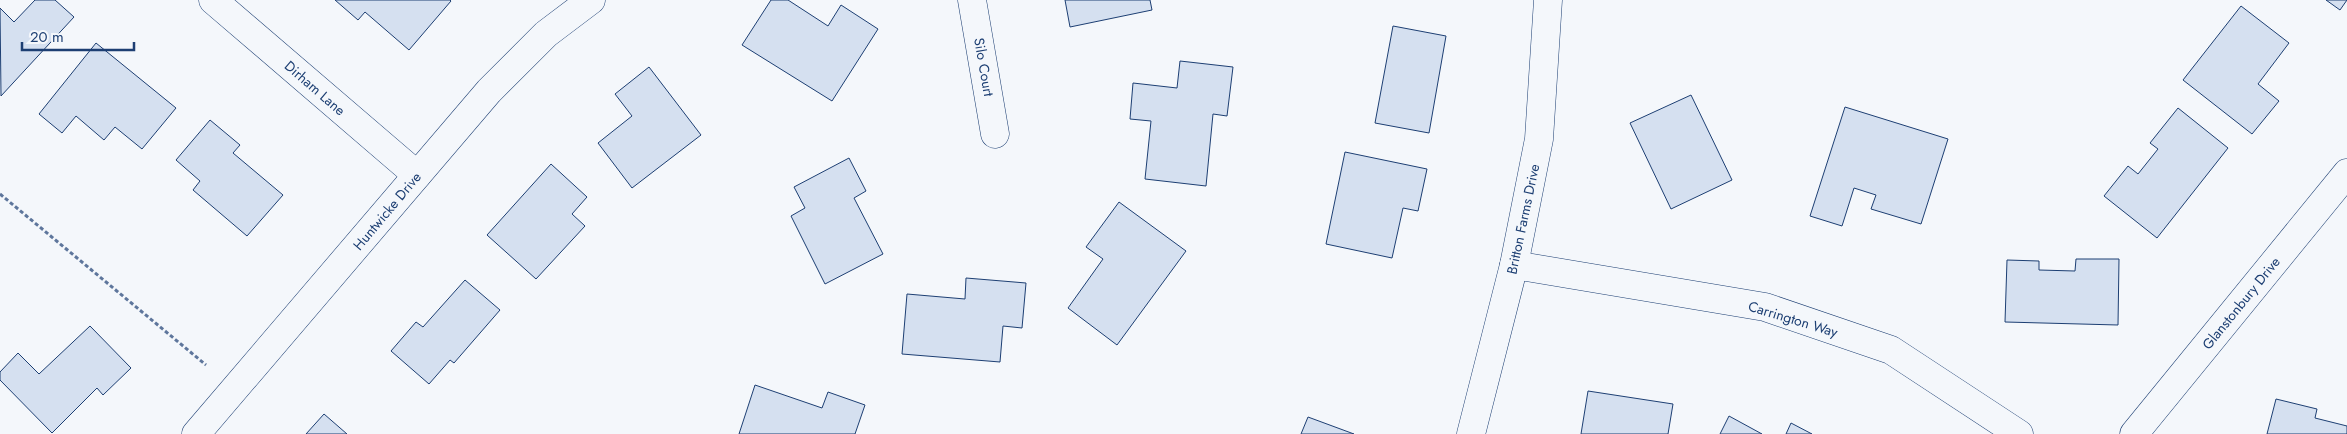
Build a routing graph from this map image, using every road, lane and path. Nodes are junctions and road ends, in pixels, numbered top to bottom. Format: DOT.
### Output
graph roads {
  1 [pos="213,0"];
  2 [pos="591,0"];
  3 [pos="972,0"];
  4 [pos="1548,0"];
  5 [pos="995,134"];
  6 [pos="2347,173"];
  7 [pos="417,175"];
  8 [pos="0,194"];
  9 [pos="1514,265"];
  10 [pos="206,364"];
  11 [pos="196,434"];
  12 [pos="1471,434"];
  13 [pos="2019,434"];
  14 [pos="2134,434"];
  1 -- 7 [label="street, Dirham Lane"];
  2 -- 7 [label="street, Huntwicke Drive"];
  3 -- 5 [label="street, Silo Court"];
  4 -- 9 [label="street, Britton Farms Drive"];
  6 -- 14 [label="street, Glanstonbury Drive"];
  7 -- 11 [label="street, Huntwicke Drive"];
  8 -- 10 [label="path"];
  9 -- 12 [label="street, Britton Farms Drive"];
  9 -- 13 [label="street, Carrington Way"];
}
